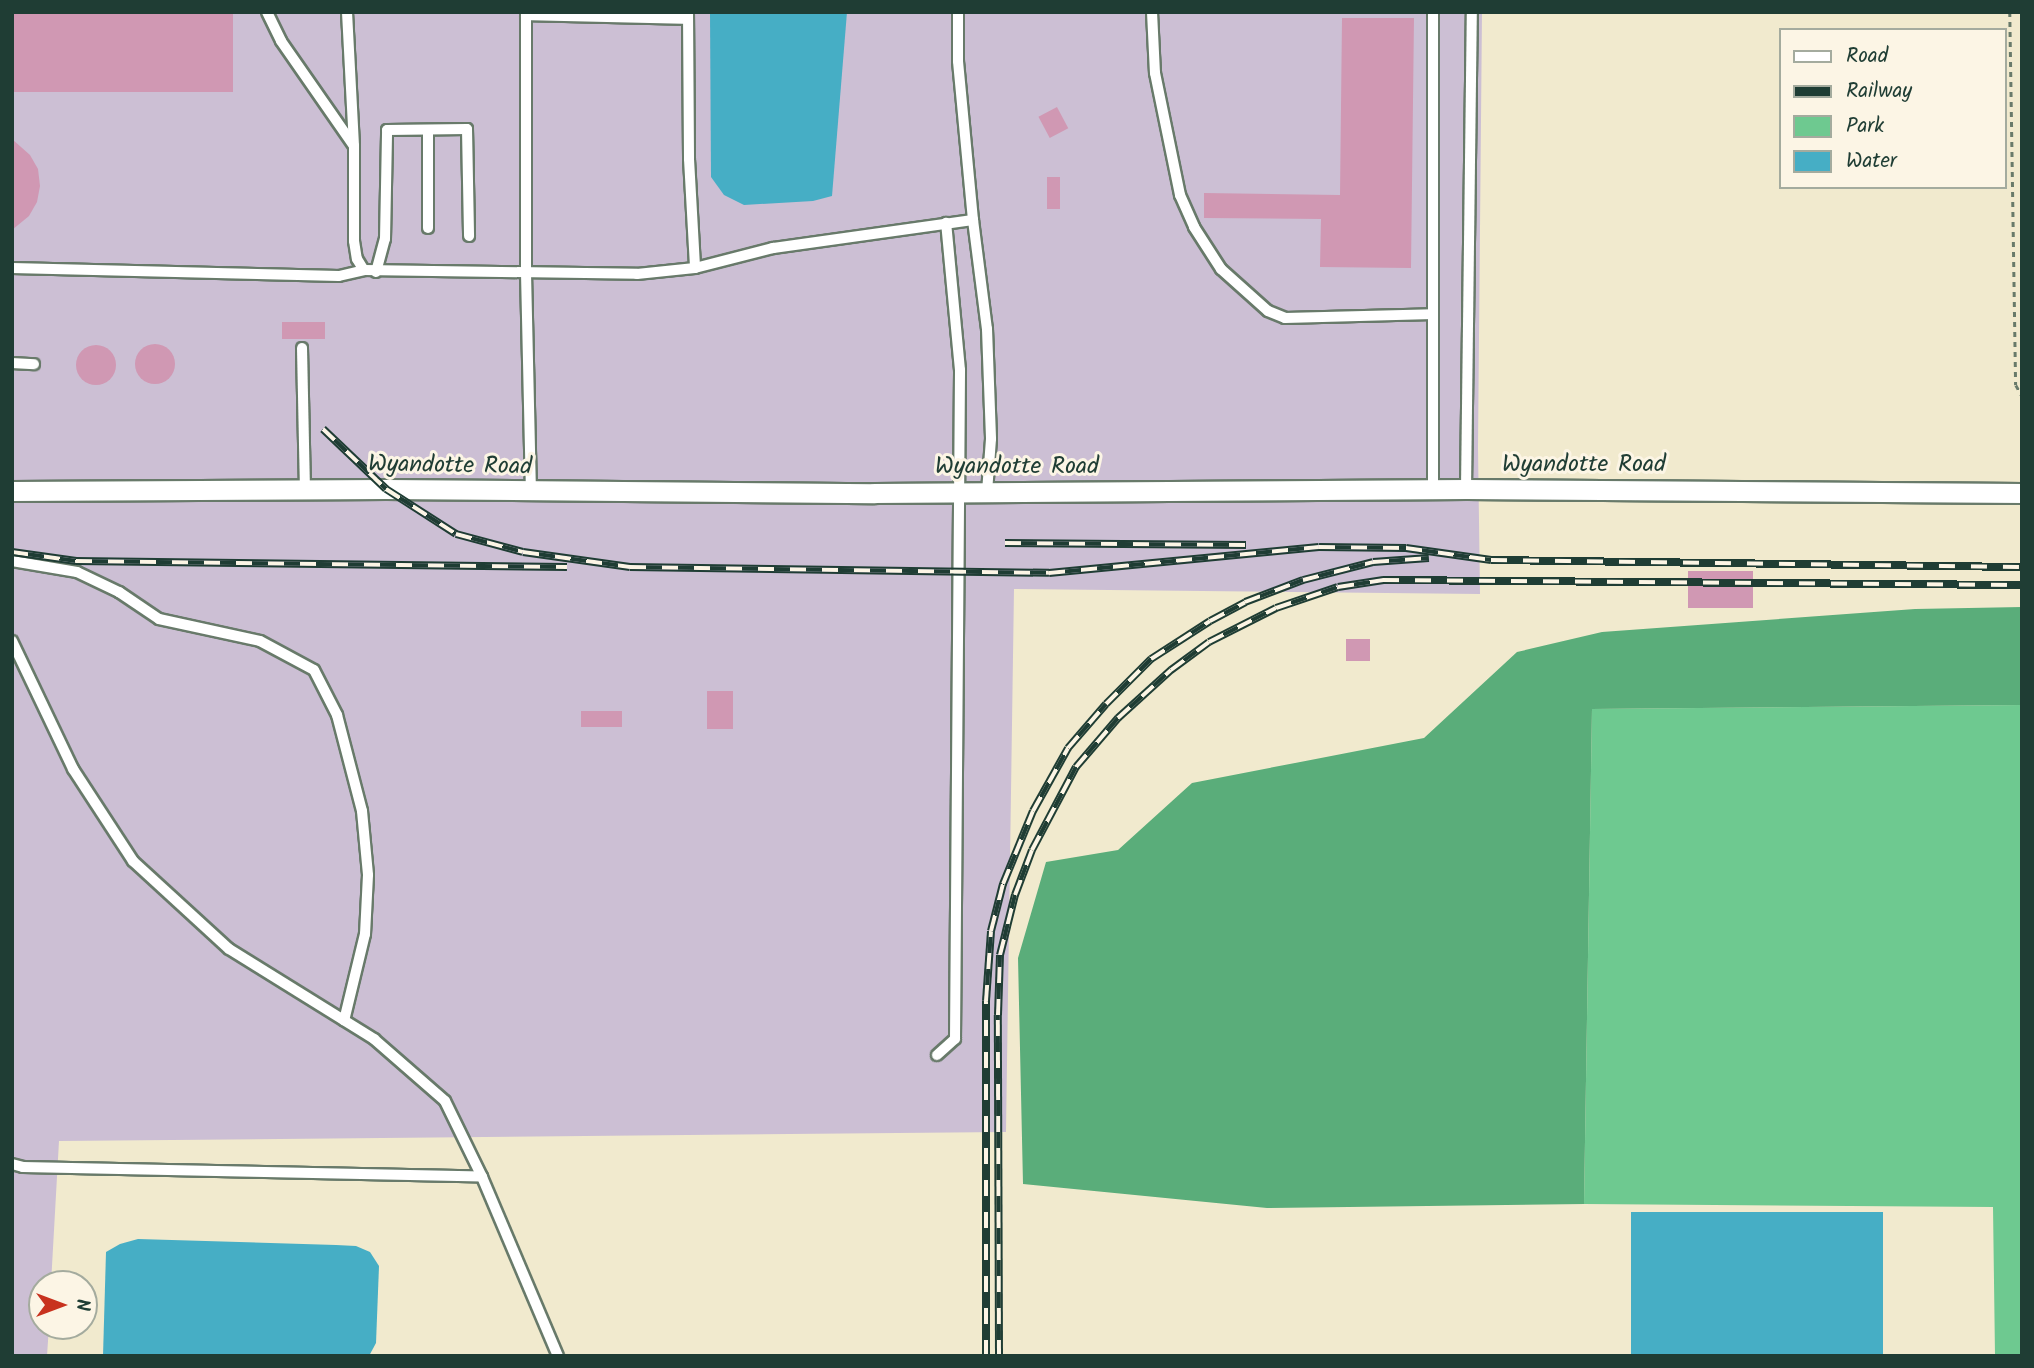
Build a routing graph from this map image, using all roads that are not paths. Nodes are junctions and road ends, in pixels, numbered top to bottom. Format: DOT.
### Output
graph roads {
  1 [pos="267,12"];
  2 [pos="347,12"];
  3 [pos="958,12"];
  4 [pos="1152,12"];
  5 [pos="1433,12"];
  6 [pos="1472,12"];
  7 [pos="526,14"];
  8 [pos="688,16"];
  9 [pos="428,130"];
  10 [pos="354,146"];
  11 [pos="973,220"];
  12 [pos="946,223"];
  13 [pos="428,228"];
  14 [pos="469,236"];
  15 [pos="12,268"];
  16 [pos="695,268"];
  17 [pos="364,270"];
  18 [pos="376,272"];
  19 [pos="526,273"];
  20 [pos="1433,314"];
  21 [pos="302,348"];
  22 [pos="12,363"];
  23 [pos="34,364"];
  24 [pos="1433,489"];
  25 [pos="1466,489"];
  26 [pos="12,491"];
  27 [pos="305,491"];
  28 [pos="531,492"];
  29 [pos="957,492"];
  30 [pos="987,492"];
  31 [pos="2022,493"];
  32 [pos="12,561"];
  33 [pos="12,641"];
  34 [pos="344,1021"];
  35 [pos="937,1055"];
  36 [pos="12,1164"];
  37 [pos="482,1177"];
  38 [pos="558,1356"];
  1 -- 10 [label="lane"];
  2 -- 10 [label="lane"];
  3 -- 11 [label="lane"];
  4 -- 20 [label="lane"];
  5 -- 20 [label="lane"];
  6 -- 25 [label="lane"];
  7 -- 8 [label="lane"];
  7 -- 19 [label="lane"];
  8 -- 16 [label="lane"];
  9 -- 13 [label="lane"];
  9 -- 14 [label="lane"];
  9 -- 18 [label="lane"];
  10 -- 17 [label="lane"];
  11 -- 12 [label="lane"];
  11 -- 30 [label="lane"];
  12 -- 16 [label="lane"];
  12 -- 29 [label="lane"];
  15 -- 17 [label="lane"];
  16 -- 19 [label="lane"];
  17 -- 18 [label="lane"];
  18 -- 19 [label="lane"];
  19 -- 28 [label="lane"];
  20 -- 24 [label="lane"];
  21 -- 27 [label="lane"];
  22 -- 23 [label="lane"];
  24 -- 25 [label="street, Wyandotte Road"];
  24 -- 30 [label="street, Wyandotte Road"];
  25 -- 31 [label="street, Wyandotte Road"];
  26 -- 27 [label="street, Wyandotte Road"];
  27 -- 28 [label="street, Wyandotte Road"];
  28 -- 29 [label="street, Wyandotte Road"];
  29 -- 30 [label="street, Wyandotte Road"];
  29 -- 35 [label="lane"];
  32 -- 34 [label="lane"];
  33 -- 34 [label="lane"];
  34 -- 37 [label="lane"];
  36 -- 37 [label="lane"];
  37 -- 38 [label="lane"];
}
